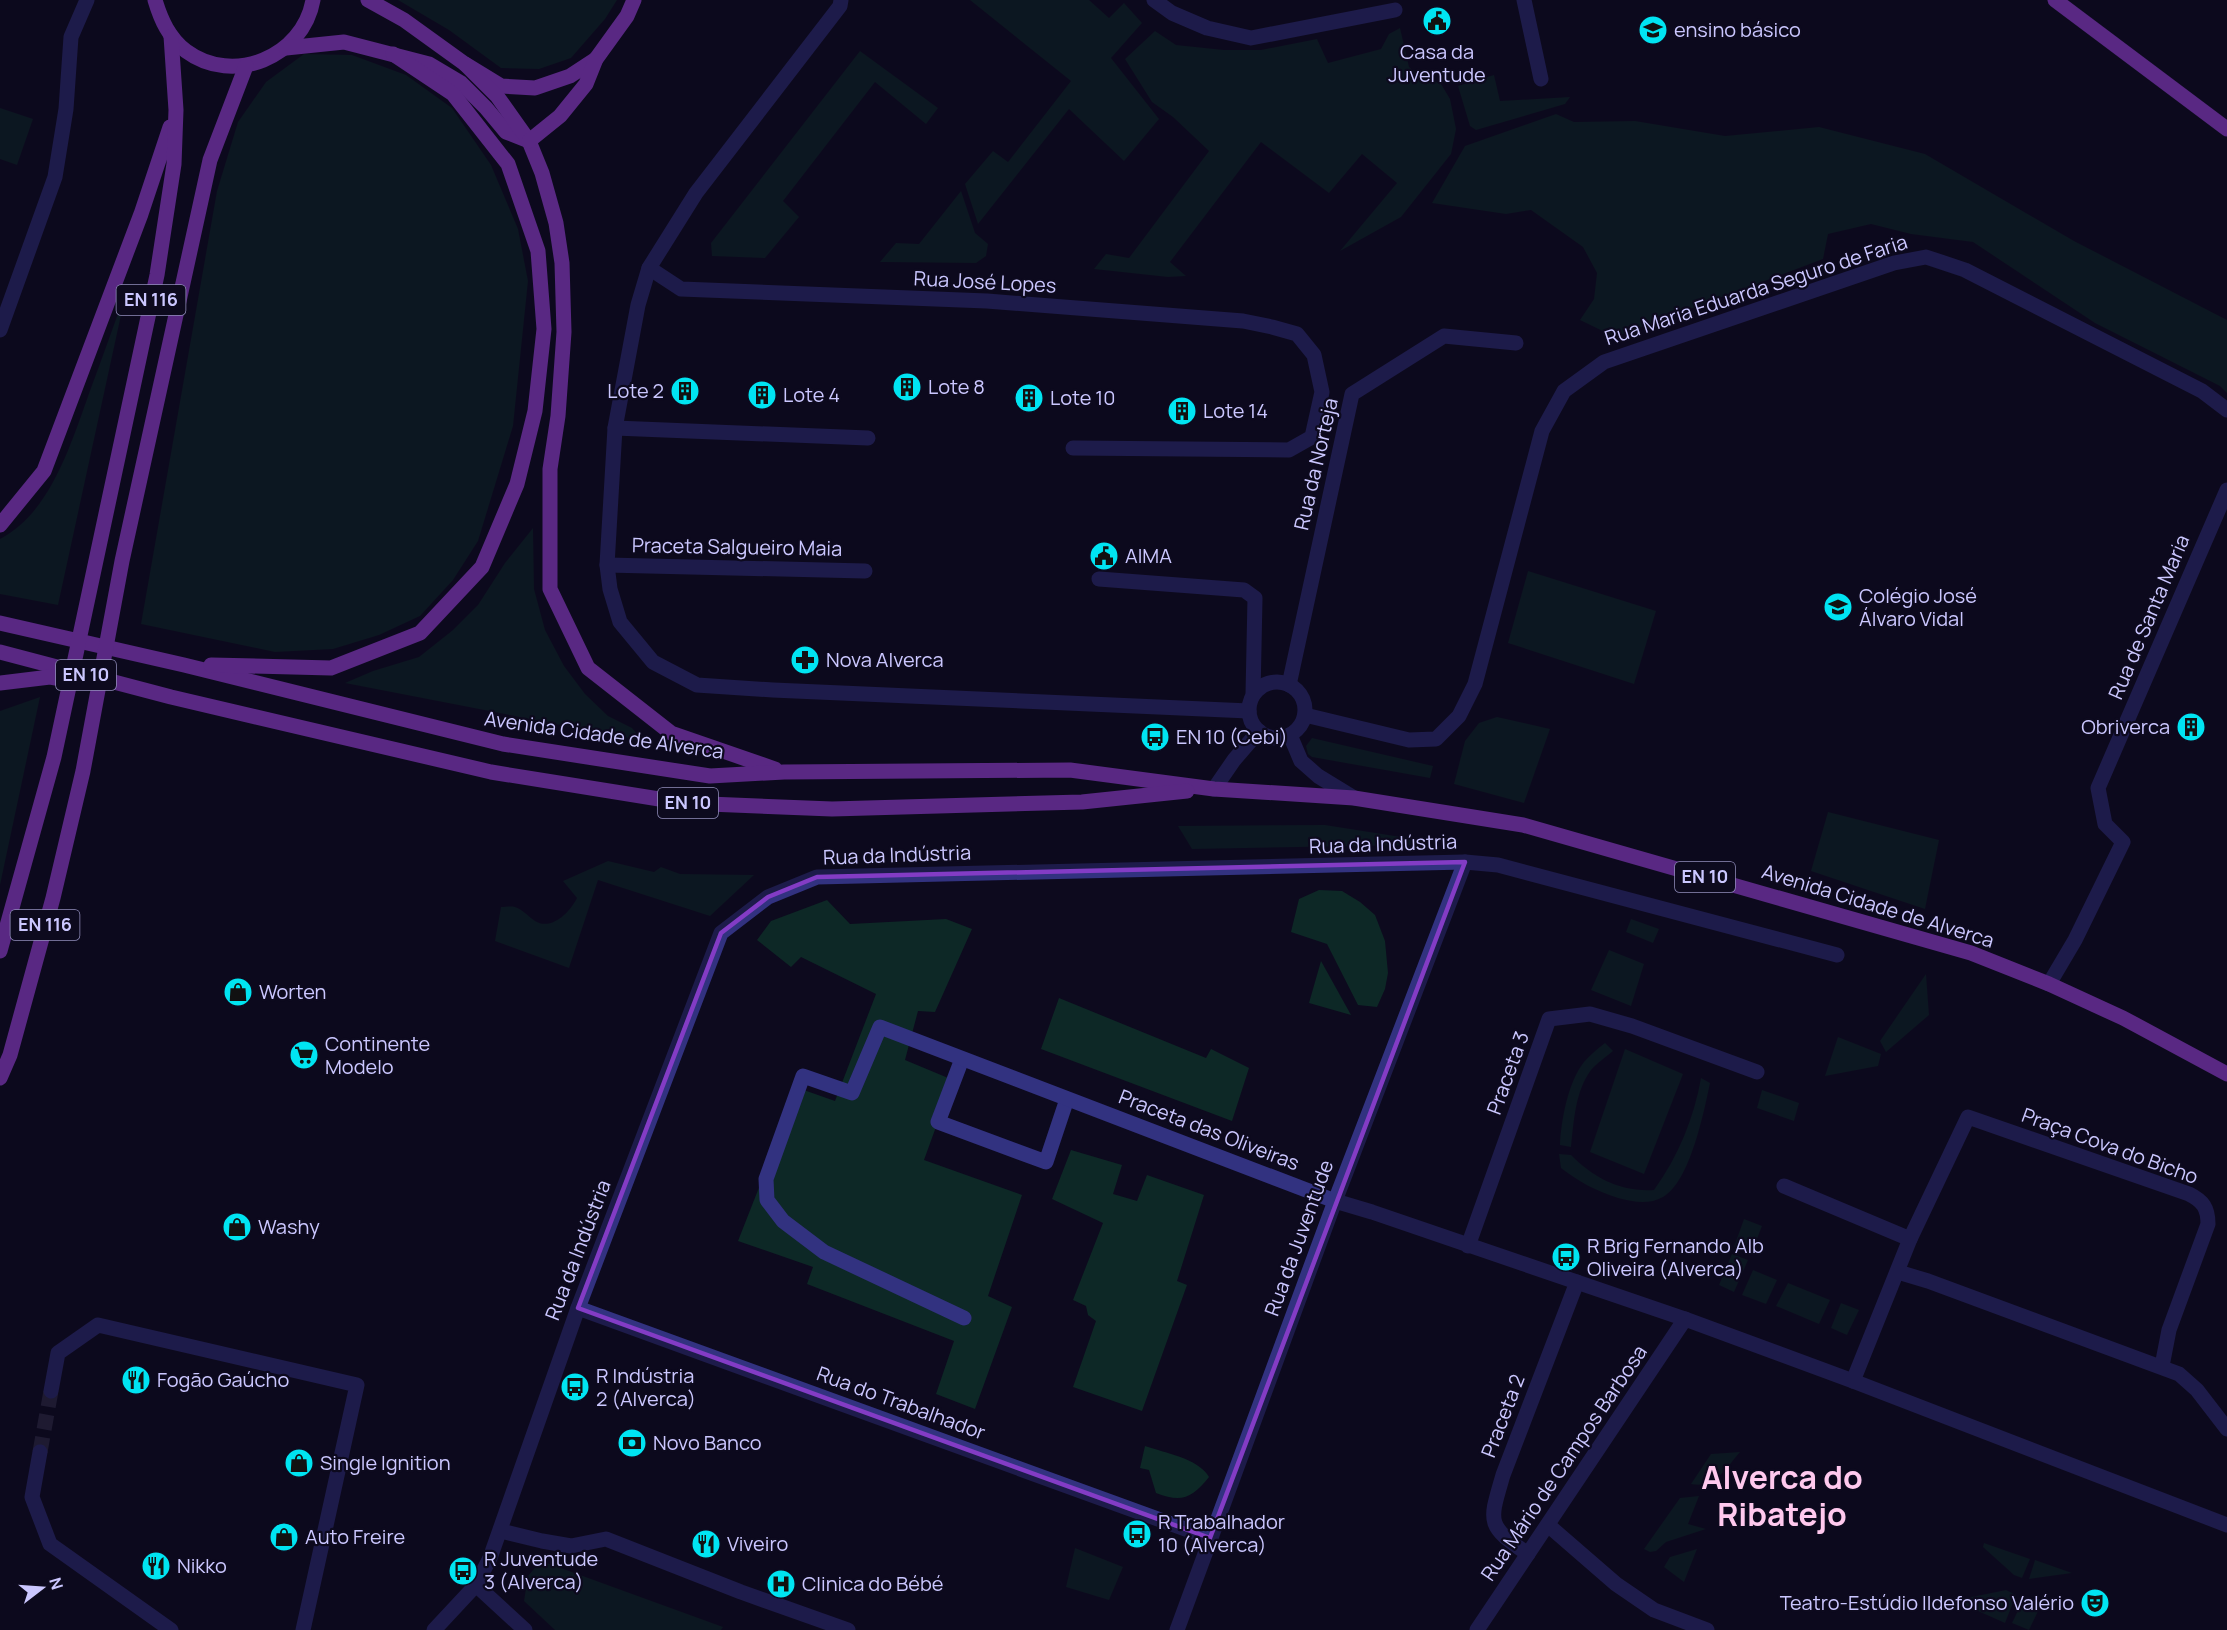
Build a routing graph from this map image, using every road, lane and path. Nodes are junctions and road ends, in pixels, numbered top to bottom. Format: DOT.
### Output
graph roads {
  1 [pos="87,0"];
  2 [pos="155,0"];
  3 [pos="313,0"];
  4 [pos="368,0"];
  5 [pos="634,0"];
  6 [pos="841,0"];
  7 [pos="1154,0"];
  8 [pos="1524,0"];
  9 [pos="2055,0"];
  10 [pos="1395,10"];
  11 [pos="171,36"];
  12 [pos="286,48"];
  13 [pos="393,54"];
  14 [pos="596,59"];
  15 [pos="465,64"];
  16 [pos="246,66"];
  17 [pos="1541,79"];
  18 [pos="176,110"];
  19 [pos="2227,129"];
  20 [pos="529,141"];
  21 [pos="649,268"];
  22 [pos="0,330"];
  23 [pos="1516,343"];
  24 [pos="2227,410"];
  25 [pos="615,428"];
  26 [pos="868,438"];
  27 [pos="1073,448"];
  28 [pos="2227,490"];
  29 [pos="0,525"];
  30 [pos="608,565"];
  31 [pos="865,571"];
  32 [pos="1099,579"];
  33 [pos="0,623"];
  34 [pos="0,652"];
  35 [pos="184,665"];
  36 [pos="0,683"];
  37 [pos="1289,685"];
  38 [pos="1253,695"];
  39 [pos="171,697"];
  40 [pos="1249,711"];
  41 [pos="1305,715"];
  42 [pos="1259,731"];
  43 [pos="1290,735"];
  44 [pos="783,772"];
  45 [pos="1214,789"];
  46 [pos="1354,798"];
  47 [pos="1465,862"];
  48 [pos="0,951"];
  49 [pos="1837,956"];
  50 [pos="2049,984"];
  51 [pos="962,1059"];
  52 [pos="1757,1072"];
  53 [pos="2227,1074"];
  54 [pos="0,1077"];
  55 [pos="1067,1099"];
  56 [pos="1784,1186"];
  57 [pos="1335,1202"];
  58 [pos="1910,1239"];
  59 [pos="1468,1246"];
  60 [pos="1898,1272"];
  61 [pos="1577,1282"];
  62 [pos="578,1308"];
  63 [pos="964,1318"];
  64 [pos="1684,1319"];
  65 [pos="2162,1366"];
  66 [pos="1853,1381"];
  67 [pos="51,1391"];
  68 [pos="2227,1429"];
  69 [pos="40,1452"];
  70 [pos="1548,1525"];
  71 [pos="2227,1525"];
  72 [pos="501,1531"];
  73 [pos="1210,1538"];
  74 [pos="1528,1554"];
  75 [pos="476,1585"];
  76 [pos="171,1630"];
  77 [pos="303,1630"];
  78 [pos="434,1630"];
  79 [pos="525,1630"];
  80 [pos="848,1630"];
  81 [pos="1177,1630"];
  82 [pos="1478,1630"];
  83 [pos="1707,1630"];
  1 -- 22 [label="street"];
  2 -- 11 [label="main road"];
  3 -- 12 [label="main road"];
  4 -- 15 [label="main road"];
  5 -- 14 [label="main road"];
  6 -- 21 [label="street"];
  7 -- 10 [label="street"];
  8 -- 17 [label="street"];
  9 -- 19 [label="main road"];
  11 -- 16 [label="main road"];
  11 -- 18 [label="main road, EN 116"];
  12 -- 13 [label="main road"];
  12 -- 16 [label="main road"];
  13 -- 20 [label="main road"];
  13 -- 35 [label="main road"];
  14 -- 15 [label="main road"];
  14 -- 20 [label="main road"];
  15 -- 20 [label="main road"];
  16 -- 54 [label="main road, EN 116"];
  18 -- 29 [label="main road"];
  18 -- 48 [label="main road, EN 116"];
  20 -- 44 [label="main road"];
  21 -- 25 [label="street"];
  21 -- 27 [label="street, Rua José Lopes"];
  23 -- 37 [label="street, Rua da Norteja"];
  24 -- 41 [label="street, Rua Maria Eduarda Seguro de Faria"];
  25 -- 26 [label="street"];
  25 -- 30 [label="street"];
  28 -- 50 [label="street, Rua de Santa Maria"];
  30 -- 31 [label="street, Praceta Salgueiro Maia"];
  30 -- 40 [label="street"];
  32 -- 38 [label="street"];
  33 -- 35 [label="main road, Avenida Cidade de Alverca / EN 10"];
  34 -- 39 [label="main road, Avenida Cidade de Alverca / EN 10"];
  35 -- 44 [label="main road, Avenida Cidade de Alverca / EN 10"];
  36 -- 39 [label="main road"];
  37 -- 38 [label="street"];
  37 -- 41 [label="street"];
  38 -- 40 [label="street"];
  39 -- 45 [label="main road, Avenida Cidade de Alverca / EN 10"];
  40 -- 42 [label="street"];
  41 -- 43 [label="street"];
  42 -- 43 [label="street"];
  42 -- 45 [label="street"];
  43 -- 46 [label="street"];
  44 -- 45 [label="main road, Avenida Cidade de Alverca / EN 10"];
  45 -- 46 [label="main road, Avenida Cidade de Alverca / EN 10"];
  46 -- 50 [label="main road, Avenida Cidade de Alverca / EN 10"];
  47 -- 49 [label="street, Rua da Indústria"];
  47 -- 57 [label="street, Rua da Juventude"];
  47 -- 62 [label="street, Rua da Indústria"];
  50 -- 53 [label="main road, Avenida Cidade de Alverca / EN 10"];
  51 -- 55 [label="street, Praceta das Oliveiras"];
  51 -- 55 [label="street"];
  51 -- 63 [label="street, Praceta das Oliveiras"];
  52 -- 59 [label="street, Praceta 3"];
  55 -- 57 [label="street, Praceta das Oliveiras"];
  56 -- 58 [label="street"];
  57 -- 59 [label="street, Praceta das Oliveiras"];
  57 -- 73 [label="street, Rua da Juventude"];
  58 -- 60 [label="street, Praça Cova do Bicho"];
  58 -- 65 [label="street, Praça Cova do Bicho"];
  59 -- 61 [label="street, Praceta das Oliveiras"];
  60 -- 65 [label="street"];
  60 -- 66 [label="street, Praça Cova do Bicho"];
  61 -- 64 [label="street, Praceta das Oliveiras"];
  61 -- 74 [label="street, Praceta 2"];
  62 -- 72 [label="street, Rua da Indústria"];
  62 -- 73 [label="street, Rua do Trabalhador"];
  64 -- 66 [label="street, Praceta das Oliveiras"];
  64 -- 70 [label="street, Rua Mário de Campos Barbosa"];
  65 -- 68 [label="street"];
  66 -- 71 [label="street, Praceta das Oliveiras"];
  67 -- 77 [label="street"];
  69 -- 76 [label="street"];
  70 -- 74 [label="street, Rua Mário de Campos Barbosa"];
  70 -- 83 [label="street"];
  72 -- 75 [label="street, Rua da Indústria"];
  72 -- 80 [label="street"];
  73 -- 81 [label="street, Rua da Juventude"];
  74 -- 82 [label="street, Rua Mário de Campos Barbosa"];
  75 -- 78 [label="street, Rua da Indústria"];
  75 -- 79 [label="street"];
}
